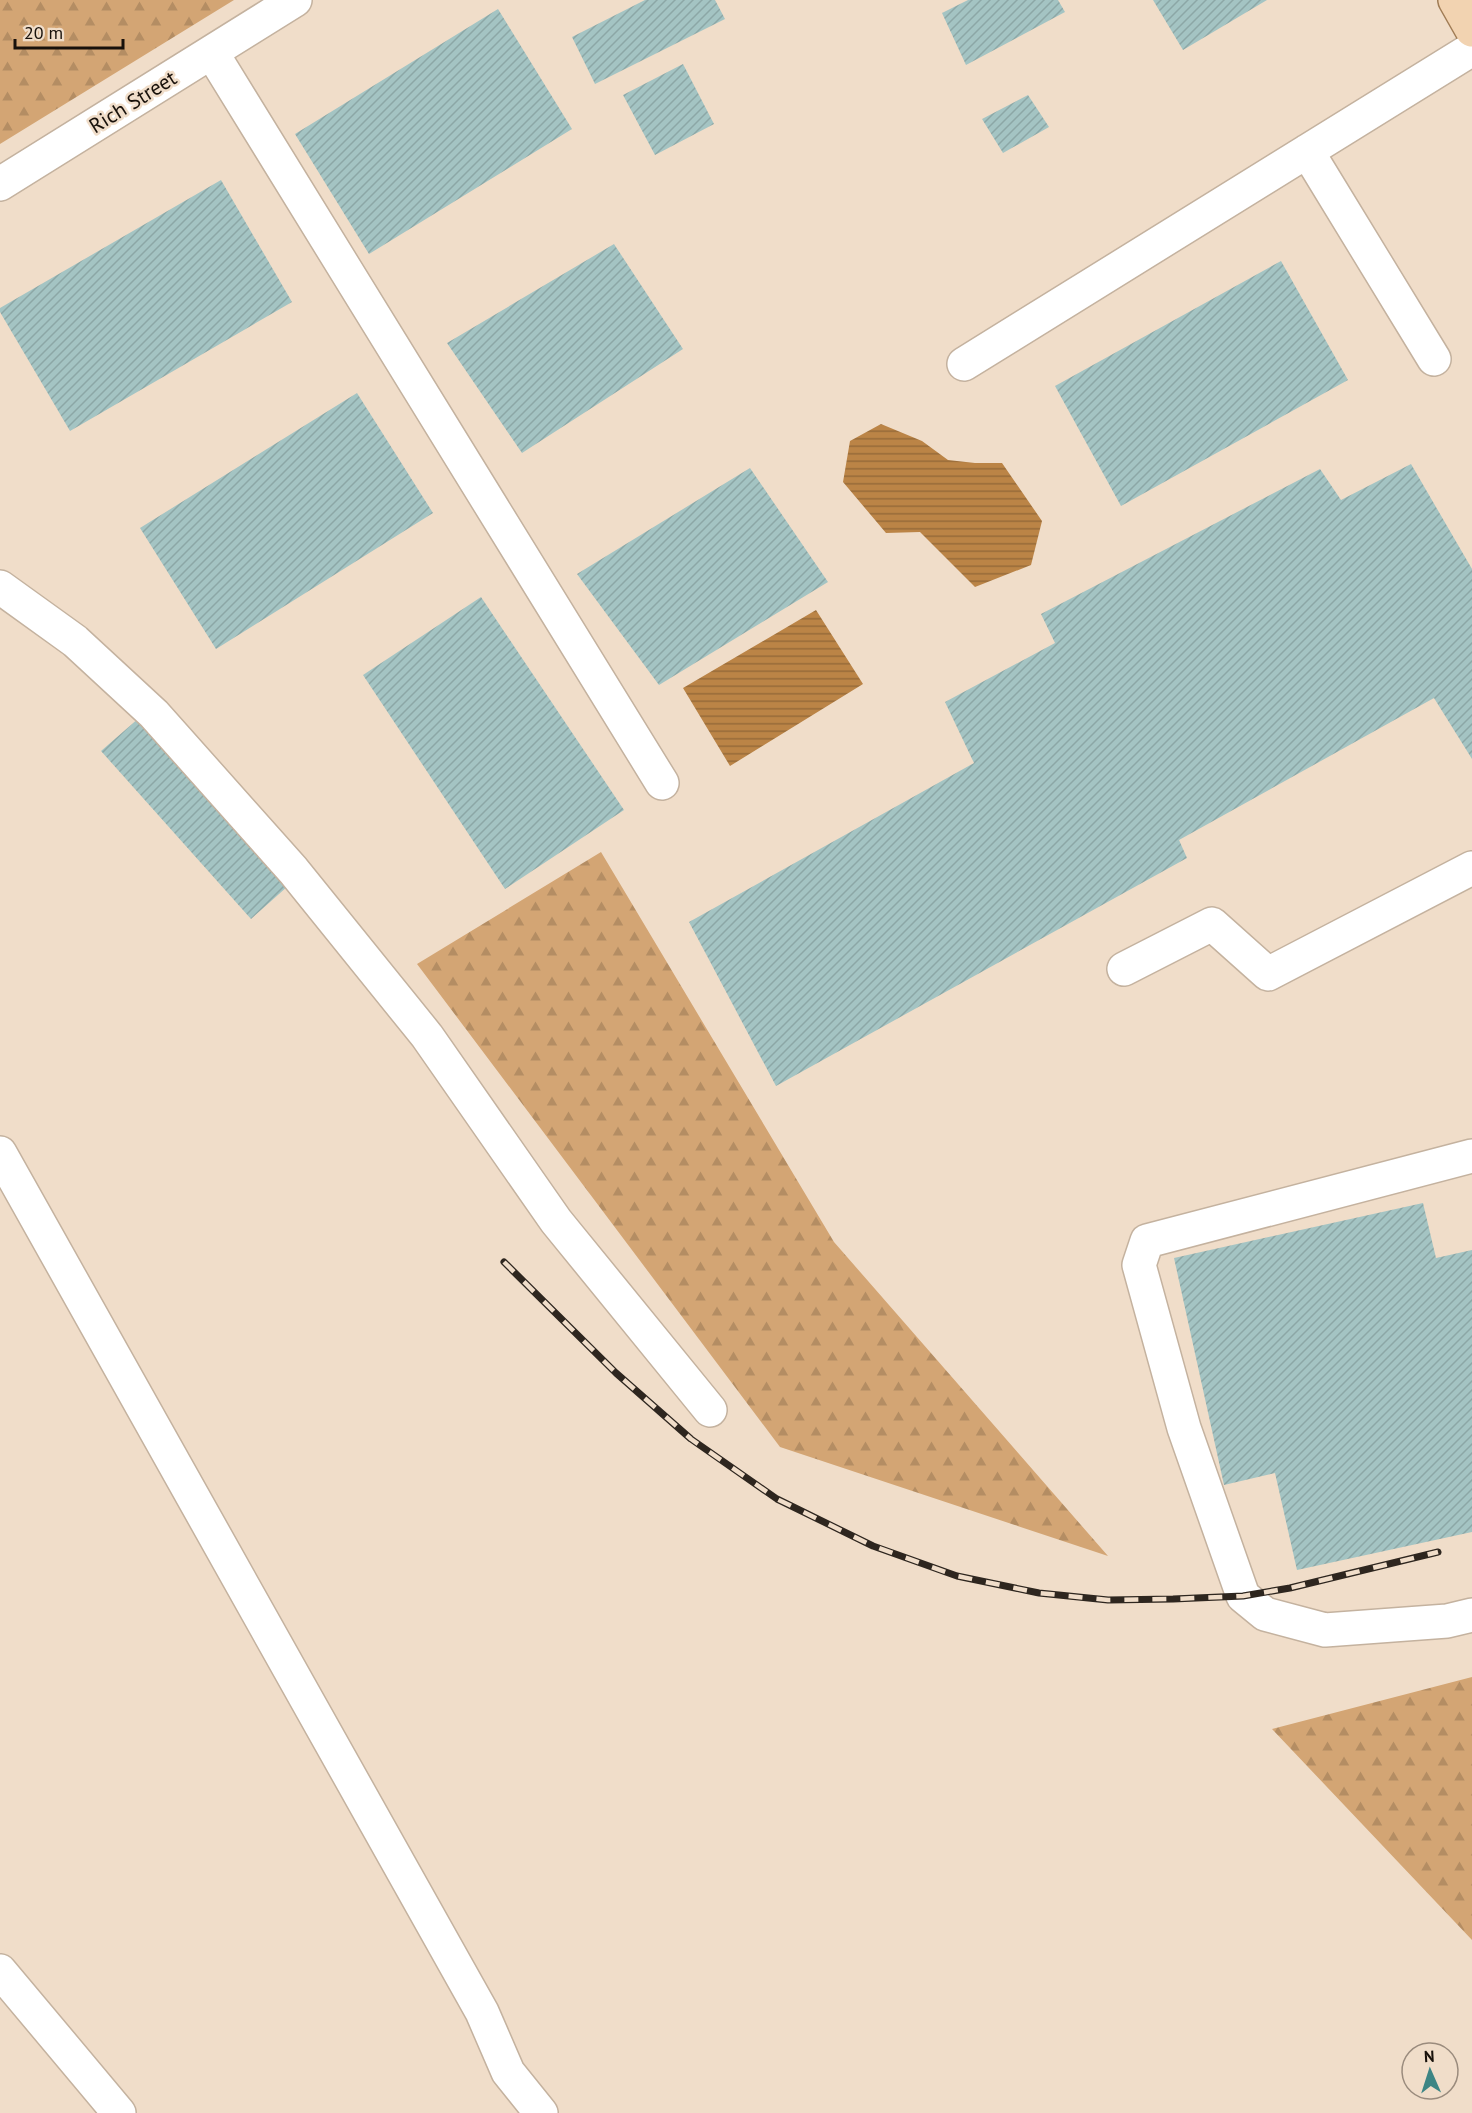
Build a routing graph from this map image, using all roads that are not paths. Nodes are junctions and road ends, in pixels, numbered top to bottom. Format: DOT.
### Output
graph roads {
  1 [pos="295,0"];
  2 [pos="1455,0"];
  3 [pos="1472,30"];
  4 [pos="1472,49"];
  5 [pos="212,53"];
  6 [pos="1306,151"];
  7 [pos="0,183"];
  8 [pos="1434,359"];
  9 [pos="964,364"];
  10 [pos="0,587"];
  11 [pos="662,783"];
  12 [pos="1472,868"];
  13 [pos="1124,969"];
  14 [pos="0,1153"];
  15 [pos="1472,1155"];
  16 [pos="710,1410"];
  17 [pos="1472,1615"];
  18 [pos="0,1971"];
  19 [pos="119,2113"];
  20 [pos="541,2113"];
  1 -- 5 [label="street, Rich Street"];
  2 -- 3 [label="main road"];
  4 -- 6 [label="street"];
  5 -- 7 [label="street, Rich Street"];
  5 -- 11 [label="street"];
  6 -- 8 [label="street"];
  6 -- 9 [label="street"];
  10 -- 16 [label="street"];
  12 -- 13 [label="street"];
  14 -- 20 [label="street"];
  15 -- 17 [label="street"];
  18 -- 19 [label="street"];
}
